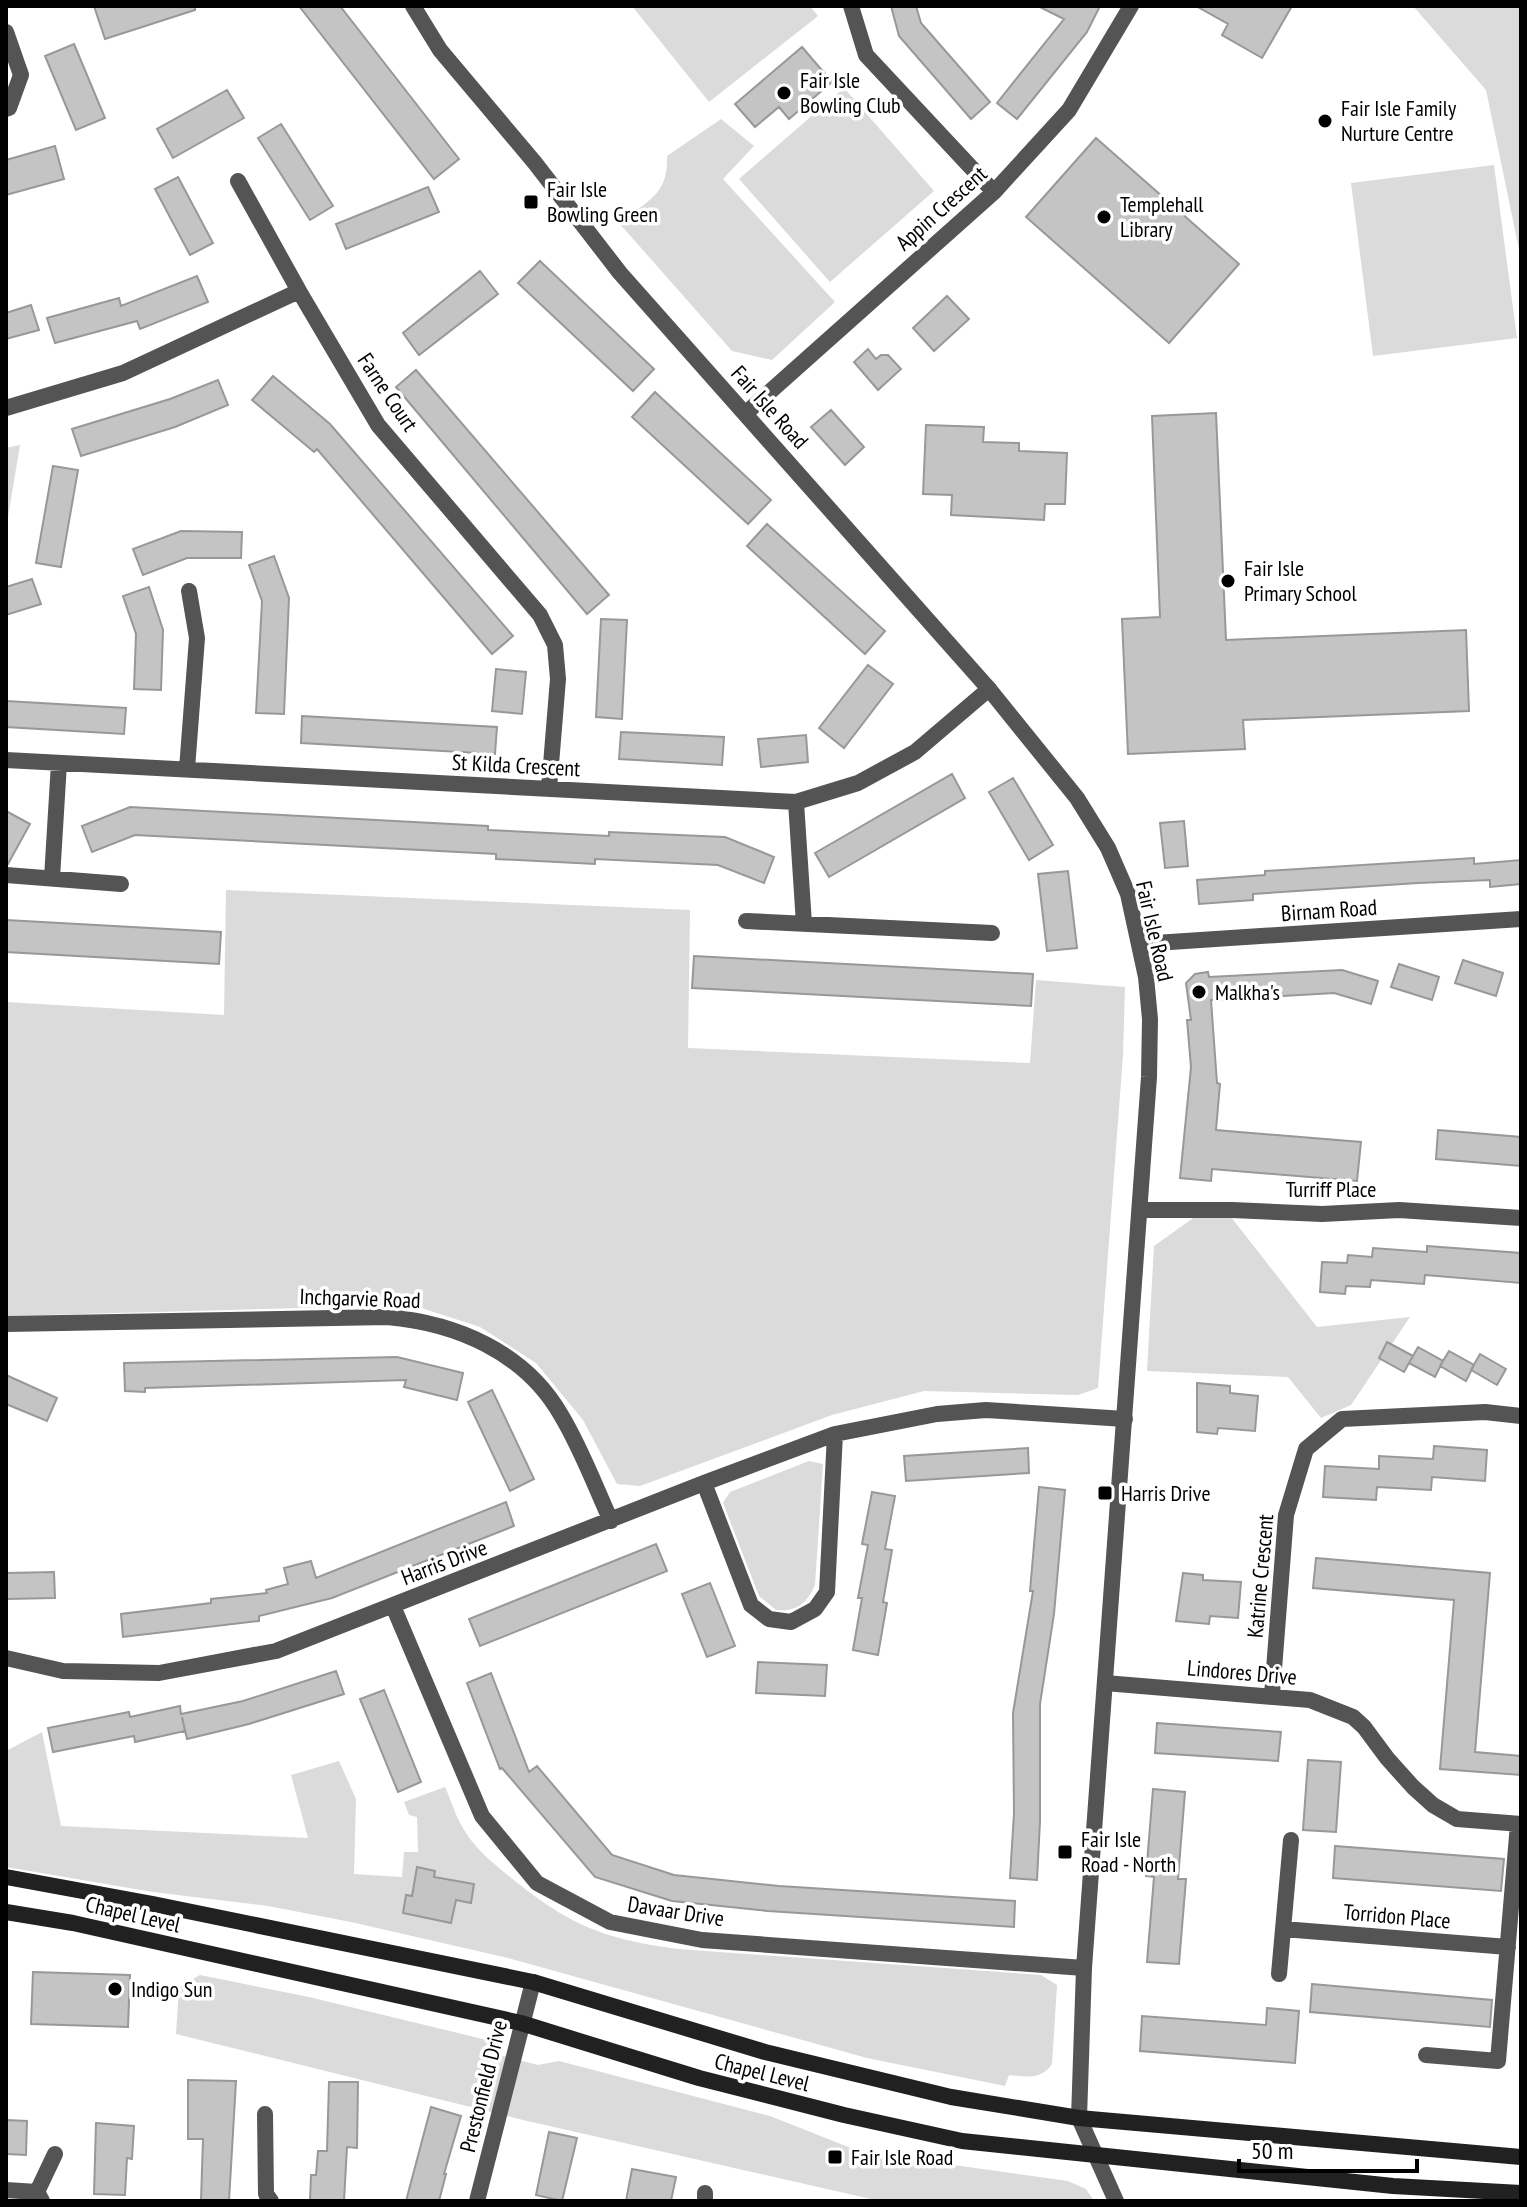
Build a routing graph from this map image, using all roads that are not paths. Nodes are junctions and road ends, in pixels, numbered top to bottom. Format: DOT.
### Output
graph roads {
  1 [pos="413,6"];
  2 [pos="851,6"];
  3 [pos="1131,6"];
  4 [pos="6,32"];
  5 [pos="6,109"];
  6 [pos="238,181"];
  7 [pos="994,192"];
  8 [pos="299,291"];
  9 [pos="6,408"];
  10 [pos="746,413"];
  11 [pos="189,591"];
  12 [pos="989,689"];
  13 [pos="6,760"];
  14 [pos="59,763"];
  15 [pos="187,769"];
  16 [pos="549,789"];
  17 [pos="796,802"];
  18 [pos="6,875"];
  19 [pos="52,878"];
  20 [pos="121,884"];
  21 [pos="1521,919"];
  22 [pos="746,921"];
  23 [pos="804,924"];
  24 [pos="992,933"];
  25 [pos="1140,944"];
  26 [pos="1141,1210"];
  27 [pos="1521,1218"];
  28 [pos="6,1324"];
  29 [pos="1521,1416"];
  30 [pos="1125,1419"];
  31 [pos="835,1434"];
  32 [pos="704,1483"];
  33 [pos="611,1521"];
  34 [pos="393,1606"];
  35 [pos="6,1658"];
  36 [pos="1105,1683"];
  37 [pos="1272,1695"];
  38 [pos="1520,1824"];
  39 [pos="1291,1840"];
  40 [pos="6,1877"];
  41 [pos="6,1912"];
  42 [pos="1283,1929"];
  43 [pos="1508,1947"];
  44 [pos="1084,1968"];
  45 [pos="1279,1974"];
  46 [pos="533,1982"];
  47 [pos="1513,1991"];
  48 [pos="521,2023"];
  49 [pos="1426,2055"];
  50 [pos="265,2114"];
  51 [pos="1079,2118"];
  52 [pos="55,2154"];
  53 [pos="1096,2156"];
  54 [pos="1521,2157"];
  55 [pos="6,2190"];
  56 [pos="1521,2193"];
  57 [pos="39,2196"];
  58 [pos="271,2201"];
  59 [pos="477,2201"];
  60 [pos="1116,2201"];
  1 -- 10 [label="street, Fair Isle Road"];
  2 -- 7 [label="street"];
  3 -- 7 [label="street, Appin Crescent"];
  4 -- 5 [label="street"];
  6 -- 8 [label="street, Farne Court"];
  7 -- 10 [label="street, Appin Crescent"];
  8 -- 9 [label="street"];
  8 -- 16 [label="street, Farne Court"];
  10 -- 12 [label="street, Fair Isle Road"];
  11 -- 15 [label="street"];
  12 -- 17 [label="street, St Kilda Crescent"];
  12 -- 25 [label="street, Fair Isle Road"];
  13 -- 14 [label="street, St Kilda Crescent"];
  14 -- 15 [label="street, St Kilda Crescent"];
  14 -- 19 [label="street"];
  15 -- 16 [label="street, St Kilda Crescent"];
  16 -- 17 [label="street, St Kilda Crescent"];
  17 -- 23 [label="street"];
  18 -- 19 [label="street"];
  19 -- 20 [label="street"];
  21 -- 25 [label="street, Birnam Road"];
  22 -- 23 [label="street"];
  23 -- 24 [label="street"];
  25 -- 26 [label="street, Fair Isle Road"];
  26 -- 27 [label="street, Turriff Place"];
  26 -- 30 [label="street, Fair Isle Road"];
  28 -- 33 [label="street, Inchgarvie Road"];
  29 -- 37 [label="street, Katrine Crescent"];
  30 -- 31 [label="street, Harris Drive"];
  30 -- 36 [label="street, Fair Isle Road"];
  31 -- 32 [label="street, Harris Drive"];
  31 -- 32 [label="street"];
  32 -- 33 [label="street, Harris Drive"];
  33 -- 34 [label="street, Harris Drive"];
  34 -- 35 [label="street, Harris Drive"];
  34 -- 44 [label="street, Davaar Drive"];
  36 -- 37 [label="street, Lindores Drive"];
  36 -- 44 [label="street, Fair Isle Road"];
  37 -- 38 [label="street, Lindores Drive"];
  38 -- 43 [label="street"];
  39 -- 42 [label="street"];
  40 -- 46 [label="main road, Chapel Level"];
  41 -- 48 [label="main road, Chapel Level"];
  42 -- 43 [label="street, Torridon Place"];
  42 -- 45 [label="street"];
  43 -- 47 [label="street"];
  44 -- 51 [label="street, Fair Isle Road"];
  46 -- 48 [label="street, Prestonfield Drive"];
  46 -- 51 [label="main road, Chapel Level"];
  47 -- 49 [label="street"];
  48 -- 53 [label="main road, Chapel Level"];
  48 -- 59 [label="street, Prestonfield Drive"];
  50 -- 58 [label="street"];
  51 -- 53 [label="street"];
  51 -- 54 [label="main road, Chapel Level"];
  52 -- 57 [label="street"];
  53 -- 56 [label="main road, Chapel Level"];
  53 -- 60 [label="street"];
  55 -- 57 [label="street"];
}
